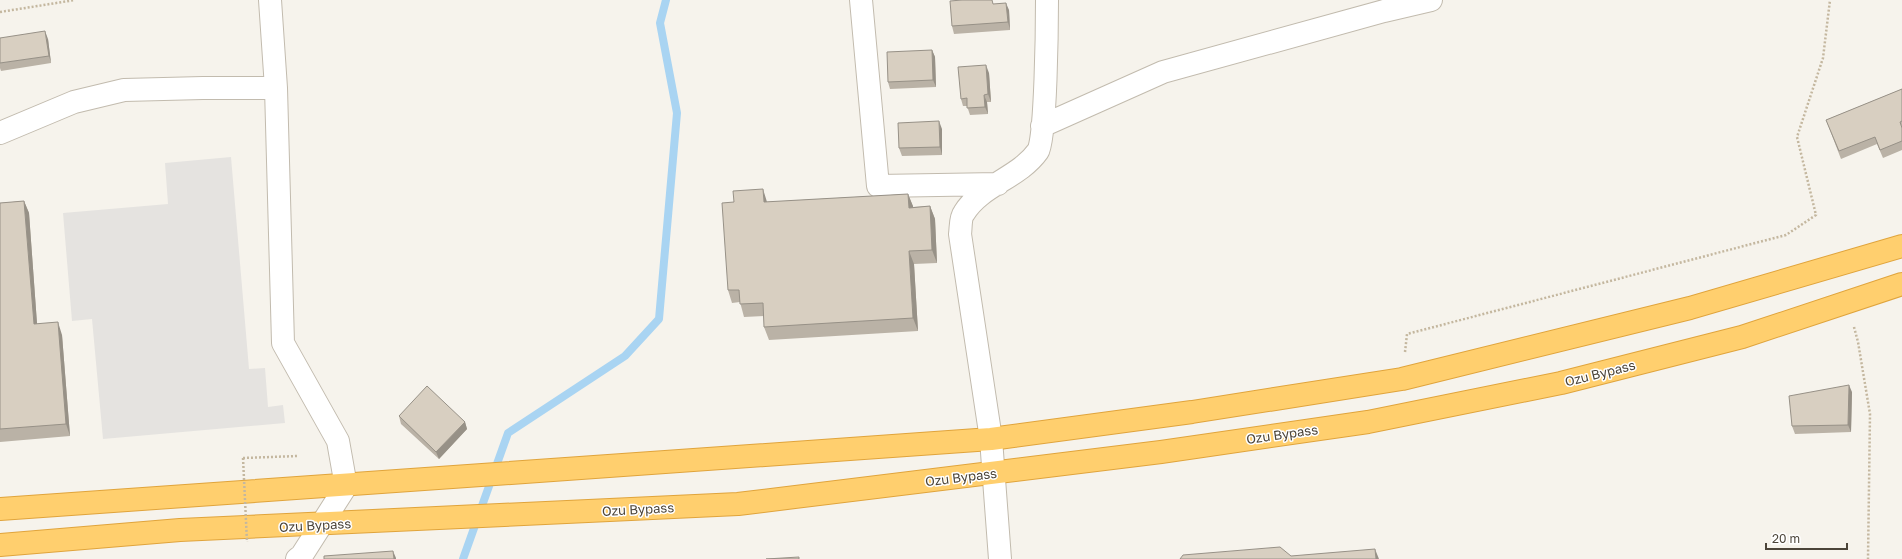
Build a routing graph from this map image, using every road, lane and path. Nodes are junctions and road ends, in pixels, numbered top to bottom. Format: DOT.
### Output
graph roads {
  1 [pos="75,0"];
  2 [pos="270,0"];
  3 [pos="861,0"];
  4 [pos="1046,0"];
  5 [pos="1431,0"];
  6 [pos="1830,0"];
  7 [pos="0,12"];
  8 [pos="276,88"];
  9 [pos="1042,126"];
  10 [pos="0,133"];
  11 [pos="998,184"];
  12 [pos="1902,246"];
  13 [pos="1902,284"];
  14 [pos="1854,327"];
  15 [pos="1402,378"];
  16 [pos="992,439"];
  17 [pos="298,456"];
  18 [pos="994,473"];
  19 [pos="346,486"];
  20 [pos="0,509"];
  21 [pos="321,525"];
  22 [pos="247,542"];
  23 [pos="0,544"];
  24 [pos="297,559"];
  25 [pos="1000,559"];
  26 [pos="1868,559"];
  1 -- 7 [label="path"];
  2 -- 8 [label="street"];
  3 -- 11 [label="street"];
  4 -- 9 [label="street"];
  5 -- 9 [label="street"];
  6 -- 15 [label="path"];
  8 -- 10 [label="street"];
  8 -- 19 [label="street"];
  9 -- 11 [label="street"];
  11 -- 16 [label="street"];
  12 -- 15 [label="highway"];
  13 -- 18 [label="highway, Ozu Bypass"];
  14 -- 26 [label="path"];
  15 -- 16 [label="highway"];
  16 -- 18 [label="street"];
  16 -- 19 [label="highway"];
  17 -- 22 [label="path, bridge"];
  18 -- 21 [label="highway, Ozu Bypass"];
  18 -- 25 [label="street"];
  19 -- 20 [label="highway"];
  19 -- 21 [label="street"];
  21 -- 23 [label="highway, Ozu Bypass"];
  21 -- 24 [label="street"];
}
